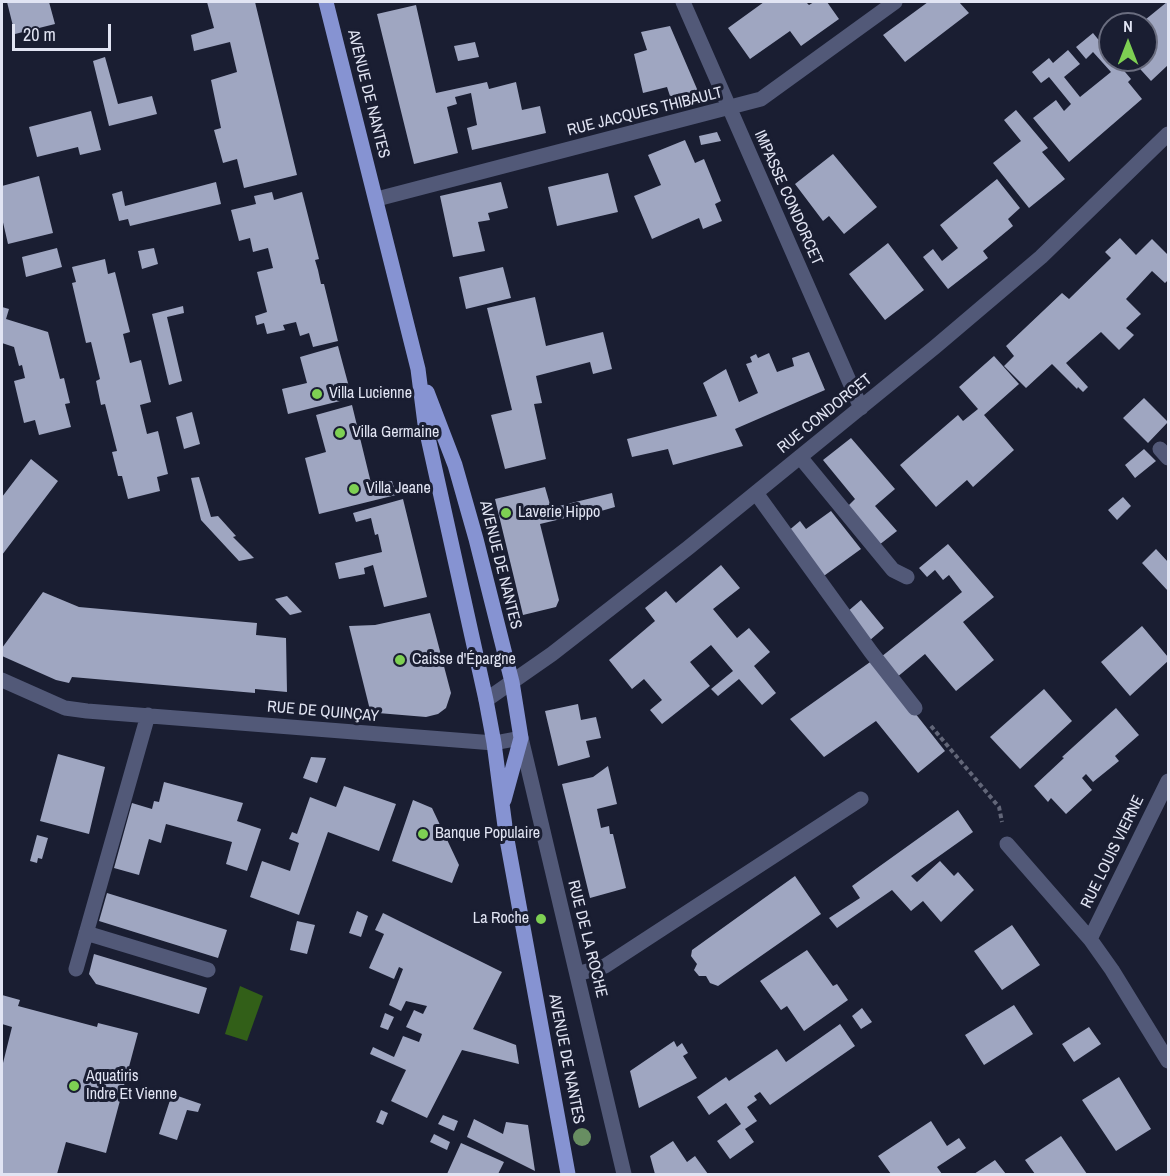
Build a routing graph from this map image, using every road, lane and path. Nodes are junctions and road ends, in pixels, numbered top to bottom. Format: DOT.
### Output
graph roads {
  1 [pos="326,2"];
  2 [pos="683,2"];
  3 [pos="895,2"];
  4 [pos="730,109"];
  5 [pos="1168,135"];
  6 [pos="377,198"];
  7 [pos="418,369"];
  8 [pos="861,408"];
  9 [pos="800,458"];
  10 [pos="756,493"];
  11 [pos="907,578"];
  12 [pos="2,680"];
  13 [pos="512,682"];
  14 [pos="486,700"];
  15 [pos="915,708"];
  16 [pos="148,715"];
  17 [pos="521,738"];
  18 [pos="494,743"];
  19 [pos="1168,781"];
  20 [pos="861,799"];
  21 [pos="501,808"];
  22 [pos="1007,844"];
  23 [pos="86,933"];
  24 [pos="1090,939"];
  25 [pos="76,969"];
  26 [pos="208,970"];
  27 [pos="577,974"];
  28 [pos="1168,1061"];
  29 [pos="568,1174"];
  30 [pos="624,1174"];
  1 -- 6 [label="main road, AVENUE DE NANTES"];
  2 -- 4 [label="street, IMPASSE CONDORCET"];
  3 -- 4 [label="street, RUE JACQUES THIBAULT"];
  4 -- 6 [label="street, RUE JACQUES THIBAULT"];
  4 -- 8 [label="street, IMPASSE CONDORCET"];
  5 -- 8 [label="street, RUE CONDORCET"];
  6 -- 7 [label="main road, AVENUE DE NANTES"];
  7 -- 13 [label="main road, AVENUE DE NANTES"];
  7 -- 14 [label="main road, AVENUE DE NANTES"];
  8 -- 9 [label="street, RUE CONDORCET"];
  9 -- 10 [label="street, RUE CONDORCET"];
  9 -- 11 [label="street"];
  10 -- 13 [label="street, RUE CONDORCET"];
  10 -- 15 [label="street"];
  12 -- 16 [label="street, RUE DE QUINÇAY"];
  13 -- 14 [label="street, RUE CONDORCET"];
  13 -- 17 [label="main road, AVENUE DE NANTES"];
  14 -- 18 [label="main road, AVENUE DE NANTES"];
  15 -- 22 [label="path"];
  16 -- 18 [label="street, RUE DE QUINÇAY"];
  16 -- 23 [label="street"];
  17 -- 18 [label="street"];
  17 -- 21 [label="main road, AVENUE DE NANTES"];
  17 -- 27 [label="street, RUE DE LA ROCHE"];
  18 -- 21 [label="main road, AVENUE DE NANTES"];
  19 -- 24 [label="street, RUE LOUIS VIERNE"];
  20 -- 27 [label="street"];
  21 -- 29 [label="main road, AVENUE DE NANTES"];
  22 -- 24 [label="street"];
  23 -- 25 [label="street"];
  23 -- 26 [label="street"];
  24 -- 28 [label="street"];
  27 -- 30 [label="street, RUE DE LA ROCHE"];
}
